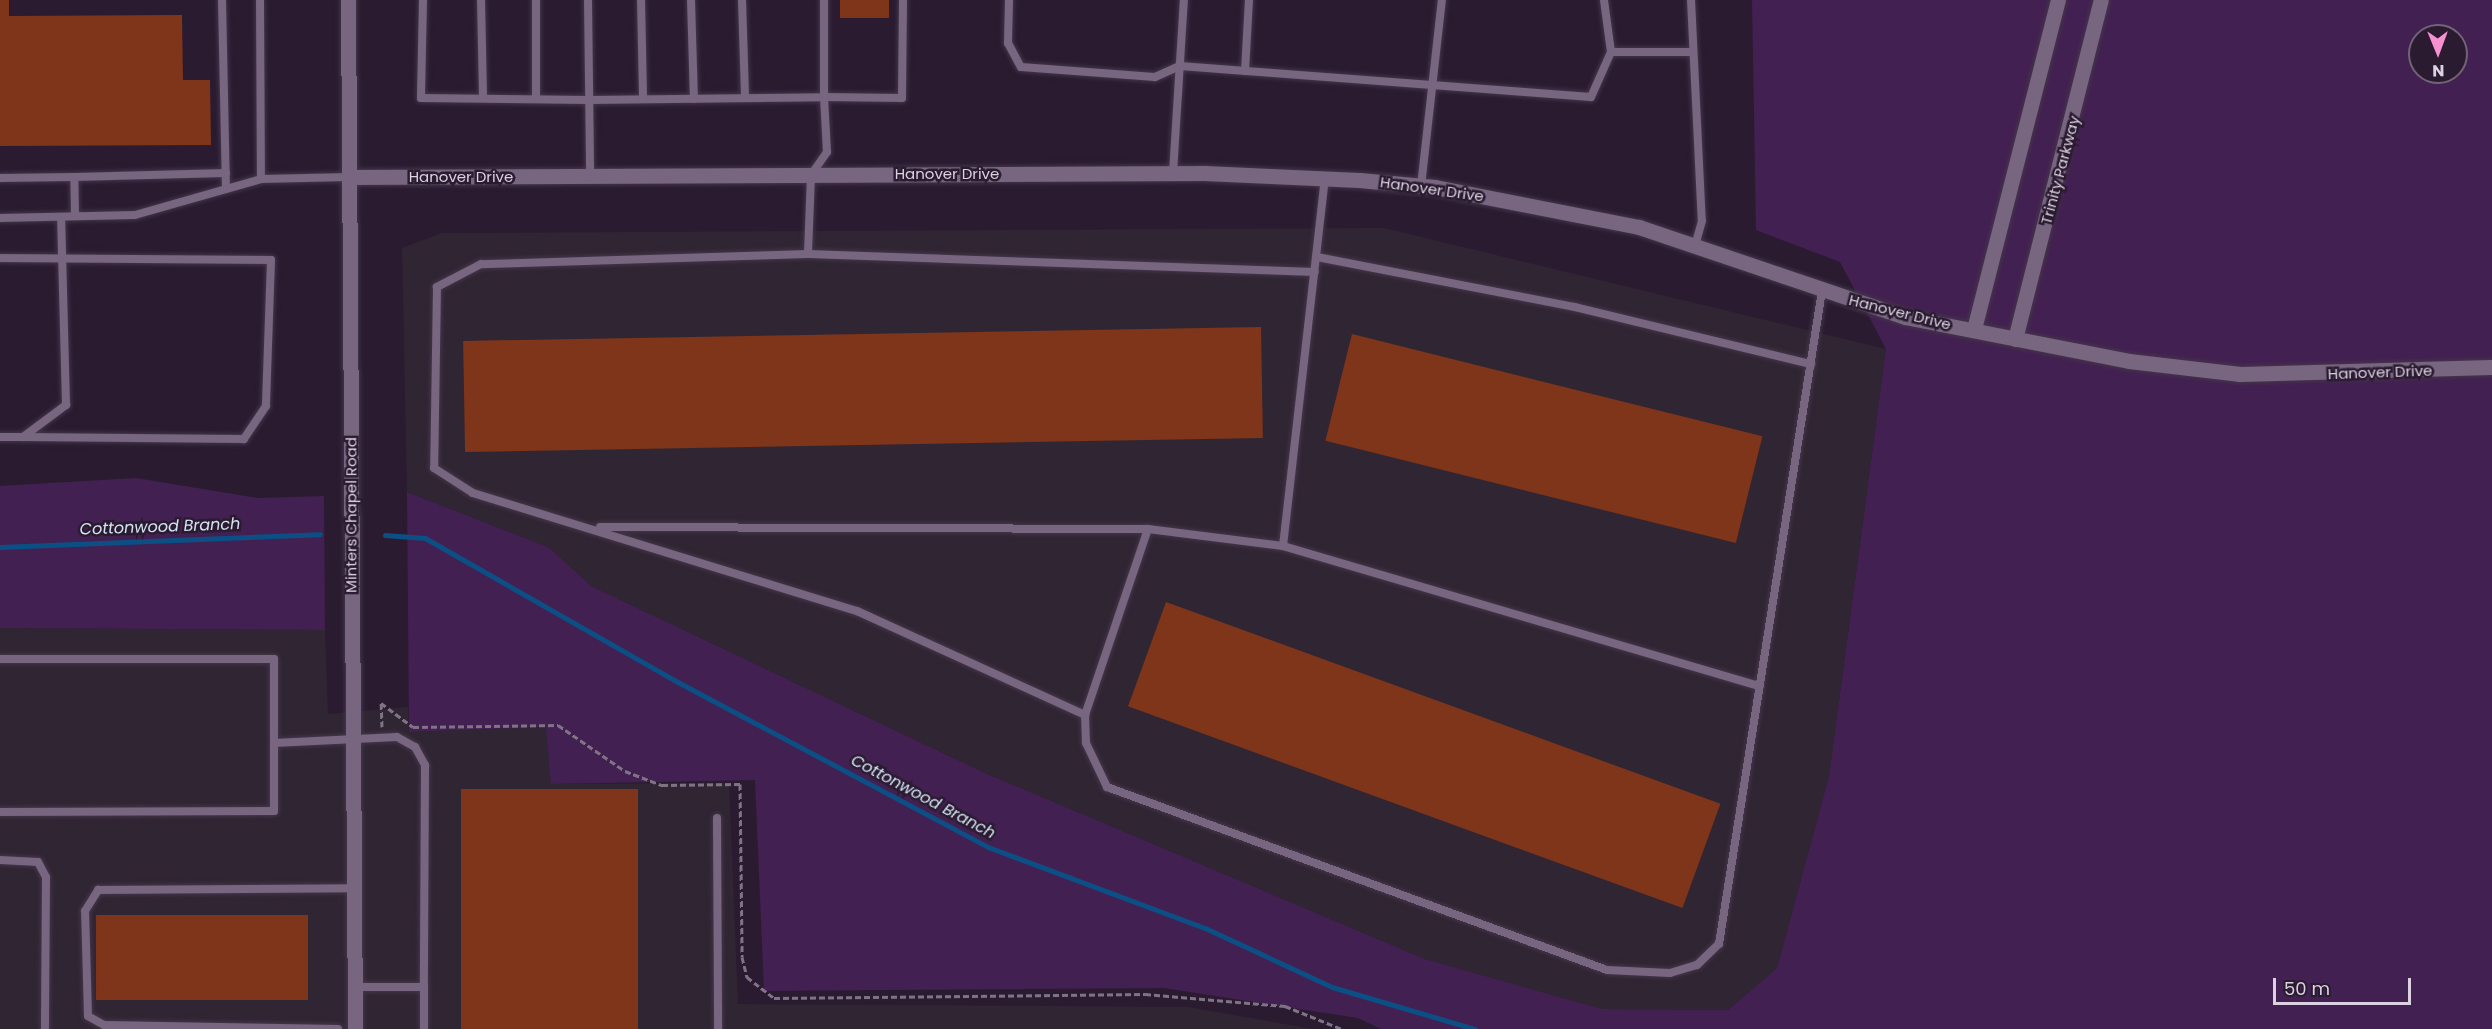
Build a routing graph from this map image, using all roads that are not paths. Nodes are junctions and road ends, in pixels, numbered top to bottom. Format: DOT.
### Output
graph roads {
  1 [pos="222,0"];
  2 [pos="260,0"];
  3 [pos="348,0"];
  4 [pos="423,0"];
  5 [pos="481,0"];
  6 [pos="536,0"];
  7 [pos="588,0"];
  8 [pos="641,0"];
  9 [pos="691,0"];
  10 [pos="742,0"];
  11 [pos="824,0"];
  12 [pos="903,0"];
  13 [pos="1009,0"];
  14 [pos="1184,0"];
  15 [pos="1248,0"];
  16 [pos="1442,0"];
  17 [pos="1604,0"];
  18 [pos="1691,0"];
  19 [pos="2058,0"];
  20 [pos="2101,0"];
  21 [pos="1611,52"];
  22 [pos="1692,52"];
  23 [pos="1179,66"];
  24 [pos="1245,71"];
  25 [pos="1432,84"];
  26 [pos="824,97"];
  27 [pos="483,98"];
  28 [pos="745,98"];
  29 [pos="536,99"];
  30 [pos="643,99"];
  31 [pos="694,99"];
  32 [pos="589,100"];
  33 [pos="226,173"];
  34 [pos="1173,173"];
  35 [pos="811,175"];
  36 [pos="590,176"];
  37 [pos="74,177"];
  38 [pos="349,177"];
  39 [pos="1325,177"];
  40 [pos="0,178"];
  41 [pos="261,179"];
  42 [pos="1421,186"];
  43 [pos="226,189"];
  44 [pos="75,216"];
  45 [pos="61,217"];
  46 [pos="0,218"];
  47 [pos="1695,245"];
  48 [pos="808,255"];
  49 [pos="62,257"];
  50 [pos="1317,257"];
  51 [pos="0,258"];
  52 [pos="1315,272"];
  53 [pos="1822,291"];
  54 [pos="1974,329"];
  55 [pos="2015,339"];
  56 [pos="1811,364"];
  57 [pos="2492,367"];
  58 [pos="0,437"];
  59 [pos="23,437"];
  60 [pos="593,527"];
  61 [pos="1148,529"];
  62 [pos="1283,546"];
  63 [pos="0,659"];
  64 [pos="1760,686"];
  65 [pos="1085,715"];
  66 [pos="274,743"];
  67 [pos="353,743"];
  68 [pos="0,812"];
  69 [pos="717,818"];
  70 [pos="0,860"];
  71 [pos="354,888"];
  72 [pos="355,987"];
  73 [pos="424,987"];
  74 [pos="45,1029"];
  75 [pos="338,1029"];
  76 [pos="355,1029"];
  77 [pos="424,1029"];
  78 [pos="718,1029"];
  1 -- 33 [label="lane"];
  2 -- 41 [label="lane"];
  3 -- 38 [label="street, Minters Chapel Road"];
  4 -- 27 [label="lane"];
  5 -- 27 [label="lane"];
  6 -- 29 [label="lane"];
  7 -- 32 [label="lane"];
  8 -- 30 [label="lane"];
  9 -- 31 [label="lane"];
  10 -- 28 [label="lane"];
  11 -- 26 [label="lane"];
  12 -- 26 [label="lane"];
  13 -- 23 [label="lane"];
  14 -- 23 [label="lane"];
  15 -- 24 [label="lane"];
  16 -- 25 [label="lane"];
  17 -- 21 [label="lane"];
  18 -- 22 [label="lane"];
  19 -- 54 [label="street"];
  20 -- 55 [label="street, Trinity Parkway"];
  21 -- 22 [label="lane"];
  21 -- 25 [label="lane"];
  22 -- 47 [label="lane"];
  23 -- 24 [label="lane"];
  23 -- 34 [label="lane"];
  24 -- 25 [label="lane"];
  25 -- 42 [label="lane"];
  26 -- 28 [label="lane"];
  26 -- 35 [label="lane"];
  27 -- 29 [label="lane"];
  28 -- 31 [label="lane"];
  29 -- 32 [label="lane"];
  30 -- 31 [label="lane"];
  30 -- 32 [label="lane"];
  32 -- 36 [label="lane"];
  33 -- 37 [label="lane"];
  33 -- 43 [label="lane"];
  34 -- 35 [label="street, Hanover Drive"];
  34 -- 39 [label="street, Hanover Drive"];
  35 -- 36 [label="street, Hanover Drive"];
  35 -- 48 [label="lane"];
  36 -- 38 [label="street, Hanover Drive"];
  37 -- 40 [label="lane"];
  37 -- 44 [label="lane"];
  38 -- 41 [label="lane"];
  38 -- 67 [label="street, Minters Chapel Road"];
  39 -- 42 [label="street, Hanover Drive"];
  39 -- 50 [label="lane"];
  41 -- 43 [label="lane"];
  42 -- 47 [label="street, Hanover Drive"];
  43 -- 44 [label="lane"];
  44 -- 45 [label="lane"];
  45 -- 46 [label="lane"];
  45 -- 49 [label="lane"];
  47 -- 53 [label="street, Hanover Drive"];
  48 -- 52 [label="lane"];
  48 -- 60 [label="lane"];
  49 -- 51 [label="lane"];
  49 -- 59 [label="lane"];
  49 -- 59 [label="lane"];
  50 -- 52 [label="lane"];
  50 -- 56 [label="lane"];
  52 -- 62 [label="lane"];
  53 -- 54 [label="street, Hanover Drive"];
  53 -- 56 [label="lane"];
  54 -- 55 [label="street, Hanover Drive"];
  55 -- 57 [label="street, Hanover Drive"];
  56 -- 64 [label="lane"];
  58 -- 59 [label="lane"];
  60 -- 61 [label="lane"];
  60 -- 65 [label="lane"];
  61 -- 62 [label="lane"];
  61 -- 65 [label="lane"];
  62 -- 64 [label="lane"];
  63 -- 66 [label="lane"];
  64 -- 65 [label="lane"];
  66 -- 67 [label="lane"];
  66 -- 68 [label="lane"];
  67 -- 71 [label="street, Minters Chapel Road"];
  67 -- 73 [label="lane"];
  69 -- 78 [label="lane"];
  70 -- 74 [label="lane"];
  71 -- 72 [label="street, Minters Chapel Road"];
  71 -- 75 [label="lane"];
  72 -- 73 [label="lane"];
  72 -- 76 [label="street, Minters Chapel Road"];
  73 -- 77 [label="lane"];
}
